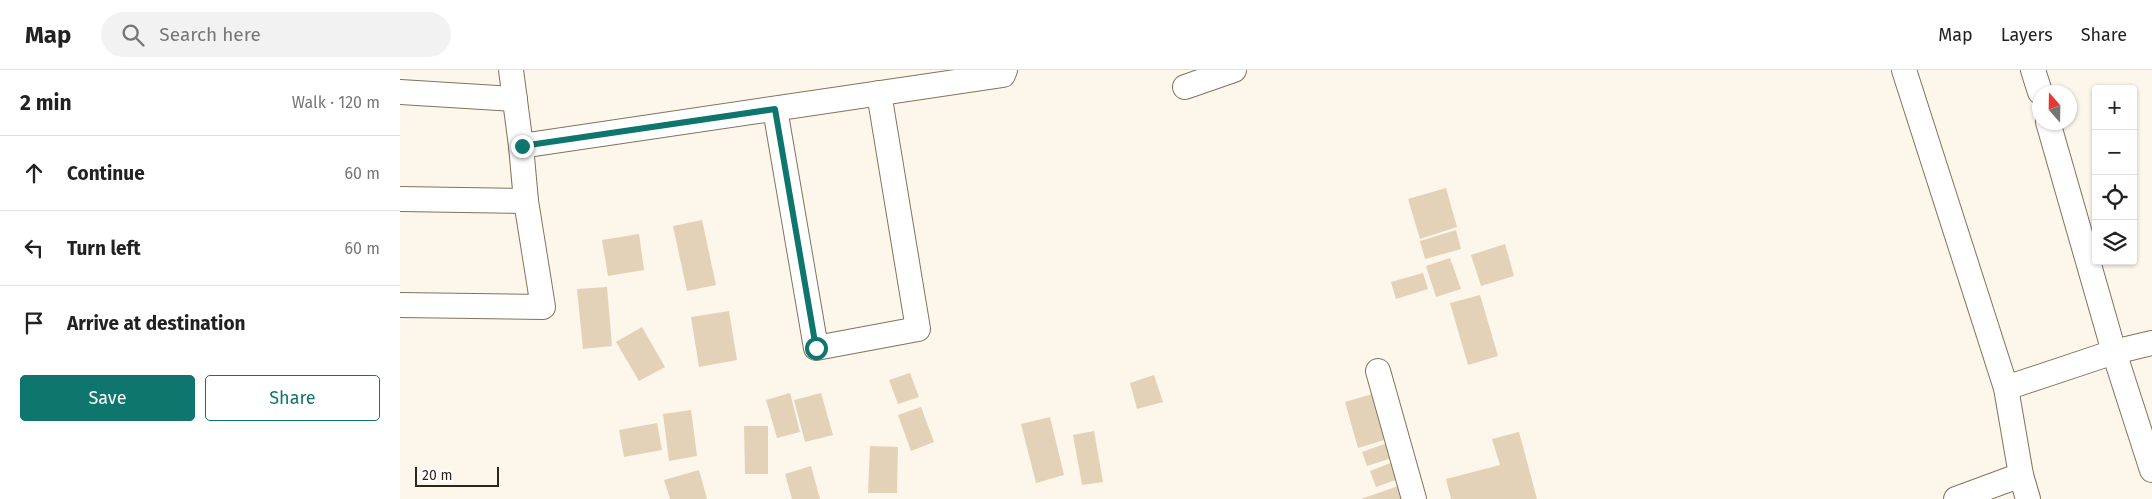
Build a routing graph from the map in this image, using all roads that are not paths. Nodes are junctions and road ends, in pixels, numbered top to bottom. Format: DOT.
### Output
graph roads {
  1 [pos="511,70"];
  2 [pos="1005,70"];
  3 [pos="1234,70"];
  4 [pos="1904,70"];
  5 [pos="2033,70"];
  6 [pos="2038,85"];
  7 [pos="1185,87"];
  8 [pos="400,92"];
  9 [pos="880,93"];
  10 [pos="515,99"];
  11 [pos="775,109"];
  12 [pos="2050,130"];
  13 [pos="522,146"];
  14 [pos="400,199"];
  15 [pos="526,201"];
  16 [pos="400,305"];
  17 [pos="2152,343"];
  18 [pos="2114,352"];
  19 [pos="1378,371"];
  20 [pos="2006,388"];
  21 [pos="2152,470"];
  22 [pos="2020,475"];
  23 [pos="1414,499"];
  24 [pos="1959,499"];
  25 [pos="2028,499"];
  1 -- 10 [label="street"];
  2 -- 9 [label="street"];
  3 -- 7 [label="street"];
  4 -- 20 [label="street"];
  5 -- 6 [label="street"];
  8 -- 10 [label="street"];
  9 -- 11 [label="street"];
  9 -- 11 [label="street"];
  10 -- 13 [label="street"];
  11 -- 13 [label="street"];
  12 -- 18 [label="street"];
  13 -- 15 [label="street"];
  14 -- 15 [label="street"];
  15 -- 16 [label="street"];
  17 -- 18 [label="street"];
  18 -- 20 [label="street"];
  18 -- 21 [label="street"];
  19 -- 23 [label="street"];
  20 -- 22 [label="street"];
  22 -- 24 [label="street"];
  22 -- 25 [label="street"];
}
